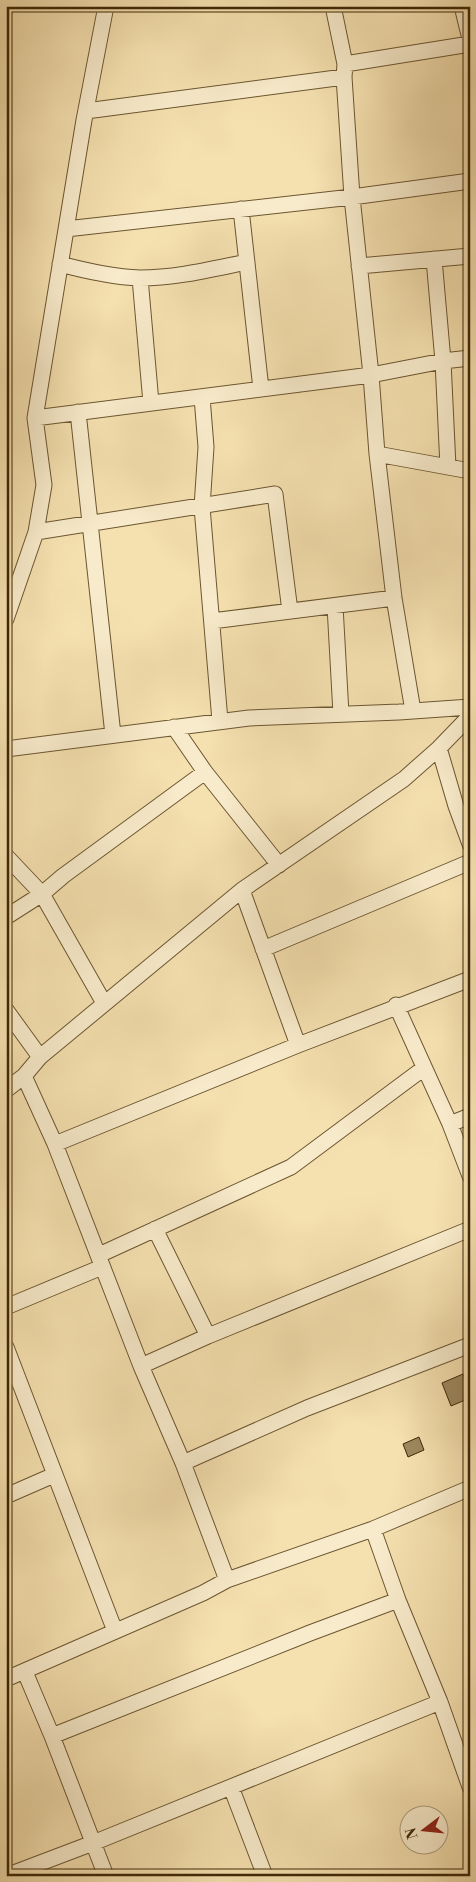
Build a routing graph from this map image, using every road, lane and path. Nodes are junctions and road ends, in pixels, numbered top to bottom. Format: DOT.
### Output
graph roads {
  1 [pos="106,6"];
  2 [pos="333,6"];
  3 [pos="462,6"];
  4 [pos="470,40"];
  5 [pos="470,44"];
  6 [pos="345,71"];
  7 [pos="86,111"];
  8 [pos="470,181"];
  9 [pos="352,197"];
  10 [pos="241,209"];
  11 [pos="66,229"];
  12 [pos="470,256"];
  13 [pos="434,259"];
  14 [pos="247,262"];
  15 [pos="60,264"];
  16 [pos="359,266"];
  17 [pos="140,278"];
  18 [pos="470,358"];
  19 [pos="443,361"];
  20 [pos="371,375"];
  21 [pos="261,389"];
  22 [pos="202,397"];
  23 [pos="150,403"];
  24 [pos="78,412"];
  25 [pos="35,418"];
  26 [pos="377,454"];
  27 [pos="448,467"];
  28 [pos="470,471"];
  29 [pos="202,507"];
  30 [pos="91,524"];
  31 [pos="36,532"];
  32 [pos="11,584"];
  33 [pos="394,598"];
  34 [pos="335,606"];
  35 [pos="290,611"];
  36 [pos="6,619"];
  37 [pos="212,621"];
  38 [pos="470,707"];
  39 [pos="413,710"];
  40 [pos="341,714"];
  41 [pos="470,716"];
  42 [pos="220,721"];
  43 [pos="174,727"];
  44 [pos="113,735"];
  45 [pos="439,748"];
  46 [pos="6,749"];
  47 [pos="205,772"];
  48 [pos="470,844"];
  49 [pos="6,856"];
  50 [pos="470,862"];
  51 [pos="279,865"];
  52 [pos="242,890"];
  53 [pos="42,894"];
  54 [pos="6,917"];
  55 [pos="263,949"];
  56 [pos="470,979"];
  57 [pos="104,1003"];
  58 [pos="396,1005"];
  59 [pos="6,1010"];
  60 [pos="298,1045"];
  61 [pos="40,1057"];
  62 [pos="424,1068"];
  63 [pos="24,1076"];
  64 [pos="6,1090"];
  65 [pos="470,1116"];
  66 [pos="450,1124"];
  67 [pos="54,1144"];
  68 [pos="470,1176"];
  69 [pos="156,1229"];
  70 [pos="470,1229"];
  71 [pos="100,1261"];
  72 [pos="6,1307"];
  73 [pos="208,1336"];
  74 [pos="470,1345"];
  75 [pos="6,1347"];
  76 [pos="141,1366"];
  77 [pos="183,1463"];
  78 [pos="54,1475"];
  79 [pos="470,1488"];
  80 [pos="6,1496"];
  81 [pos="373,1529"];
  82 [pos="227,1580"];
  83 [pos="398,1600"];
  84 [pos="115,1631"];
  85 [pos="25,1672"];
  86 [pos="6,1680"];
  87 [pos="440,1702"];
  88 [pos="52,1736"];
  89 [pos="231,1787"];
  90 [pos="470,1788"];
  91 [pos="93,1843"];
  92 [pos="6,1876"];
  93 [pos="106,1876"];
  94 [pos="265,1876"];
  1 -- 7 [label="street"];
  2 -- 6 [label="street"];
  3 -- 4 [label="street"];
  5 -- 6 [label="street"];
  6 -- 7 [label="street"];
  6 -- 9 [label="street"];
  7 -- 11 [label="street"];
  8 -- 9 [label="street"];
  9 -- 10 [label="street"];
  9 -- 16 [label="street"];
  10 -- 11 [label="street"];
  10 -- 14 [label="street"];
  11 -- 15 [label="street"];
  12 -- 13 [label="street"];
  13 -- 16 [label="street"];
  13 -- 19 [label="street"];
  14 -- 17 [label="street"];
  14 -- 21 [label="street"];
  15 -- 17 [label="street"];
  15 -- 25 [label="street"];
  16 -- 20 [label="street"];
  17 -- 23 [label="street"];
  18 -- 19 [label="street"];
  19 -- 20 [label="street"];
  19 -- 27 [label="street"];
  20 -- 21 [label="street"];
  20 -- 26 [label="street"];
  21 -- 22 [label="street"];
  22 -- 23 [label="street"];
  22 -- 29 [label="street"];
  23 -- 24 [label="street"];
  24 -- 25 [label="street"];
  24 -- 30 [label="street"];
  25 -- 31 [label="street"];
  26 -- 27 [label="street"];
  26 -- 33 [label="street"];
  27 -- 28 [label="street"];
  29 -- 30 [label="street"];
  29 -- 35 [label="street"];
  29 -- 37 [label="street"];
  30 -- 31 [label="street"];
  30 -- 44 [label="street"];
  31 -- 32 [label="street"];
  32 -- 36 [label="street"];
  33 -- 34 [label="street"];
  33 -- 39 [label="street"];
  34 -- 35 [label="street"];
  34 -- 40 [label="street"];
  35 -- 37 [label="street"];
  37 -- 42 [label="street"];
  38 -- 39 [label="street"];
  39 -- 40 [label="street"];
  40 -- 42 [label="street"];
  41 -- 45 [label="street"];
  42 -- 43 [label="street"];
  43 -- 44 [label="street"];
  43 -- 47 [label="street"];
  44 -- 46 [label="street"];
  45 -- 48 [label="street"];
  45 -- 51 [label="street"];
  47 -- 51 [label="street"];
  47 -- 53 [label="street"];
  49 -- 53 [label="street"];
  50 -- 55 [label="street"];
  51 -- 52 [label="street"];
  52 -- 55 [label="street"];
  52 -- 57 [label="street"];
  53 -- 54 [label="street"];
  53 -- 57 [label="street"];
  55 -- 60 [label="street"];
  56 -- 58 [label="street"];
  57 -- 61 [label="street"];
  58 -- 60 [label="street"];
  58 -- 62 [label="street"];
  59 -- 61 [label="street"];
  60 -- 67 [label="street"];
  61 -- 63 [label="street"];
  62 -- 66 [label="street"];
  62 -- 69 [label="street"];
  63 -- 64 [label="street"];
  63 -- 67 [label="street"];
  65 -- 66 [label="street"];
  66 -- 68 [label="street"];
  67 -- 71 [label="street"];
  69 -- 71 [label="street"];
  69 -- 73 [label="street"];
  70 -- 73 [label="street"];
  71 -- 72 [label="street"];
  71 -- 76 [label="street"];
  73 -- 76 [label="street"];
  74 -- 77 [label="street"];
  75 -- 78 [label="street"];
  76 -- 77 [label="street"];
  77 -- 82 [label="street"];
  78 -- 80 [label="street"];
  78 -- 84 [label="street"];
  79 -- 81 [label="street"];
  81 -- 82 [label="street"];
  81 -- 83 [label="street"];
  82 -- 84 [label="street"];
  83 -- 87 [label="street"];
  83 -- 88 [label="street"];
  84 -- 85 [label="street"];
  85 -- 86 [label="street"];
  85 -- 88 [label="street"];
  87 -- 89 [label="street"];
  87 -- 90 [label="street"];
  88 -- 91 [label="street"];
  89 -- 91 [label="street"];
  89 -- 94 [label="street"];
  91 -- 92 [label="street"];
  91 -- 93 [label="street"];
}
